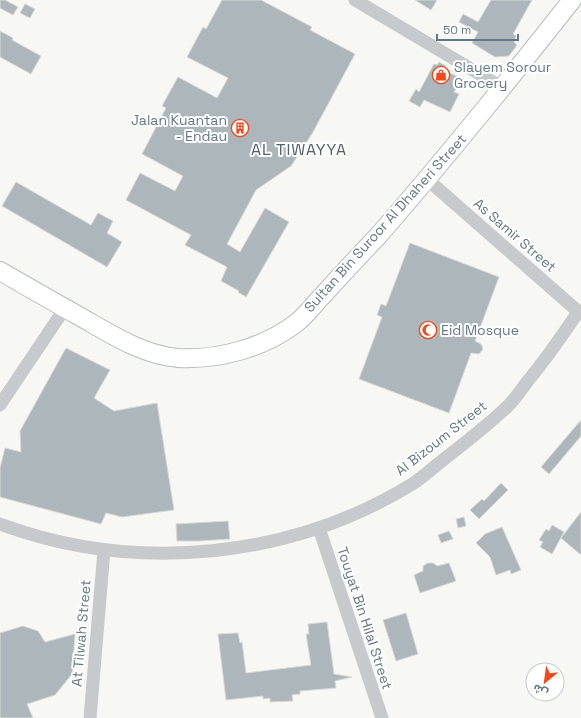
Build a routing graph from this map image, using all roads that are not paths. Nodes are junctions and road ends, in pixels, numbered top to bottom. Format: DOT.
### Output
graph roads {
  1 [pos="572,0"];
  2 [pos="358,1"];
  3 [pos="503,88"];
  4 [pos="428,180"];
  5 [pos="0,271"];
  6 [pos="65,308"];
  7 [pos="580,313"];
  8 [pos="0,405"];
  9 [pos="0,524"];
  10 [pos="318,528"];
  11 [pos="104,550"];
  12 [pos="90,718"];
  13 [pos="382,718"];
  1 -- 3 [label="street, Sultan Bin Suroor Al Dhaheri Street"];
  2 -- 3 [label="street"];
  3 -- 4 [label="street, Sultan Bin Suroor Al Dhaheri Street"];
  4 -- 6 [label="street, Sultan Bin Suroor Al Dhaheri Street"];
  4 -- 7 [label="street, As Samir Street"];
  5 -- 6 [label="street, Sultan Bin Suroor Al Dhaheri Street"];
  6 -- 8 [label="street"];
  7 -- 10 [label="street, Al Bizoum Street"];
  9 -- 11 [label="street, Al Bizoum Street"];
  10 -- 11 [label="street, Al Bizoum Street"];
  10 -- 13 [label="street, Touyat Bin Hilal Street"];
  11 -- 12 [label="street, At Tilwah Street"];
}
